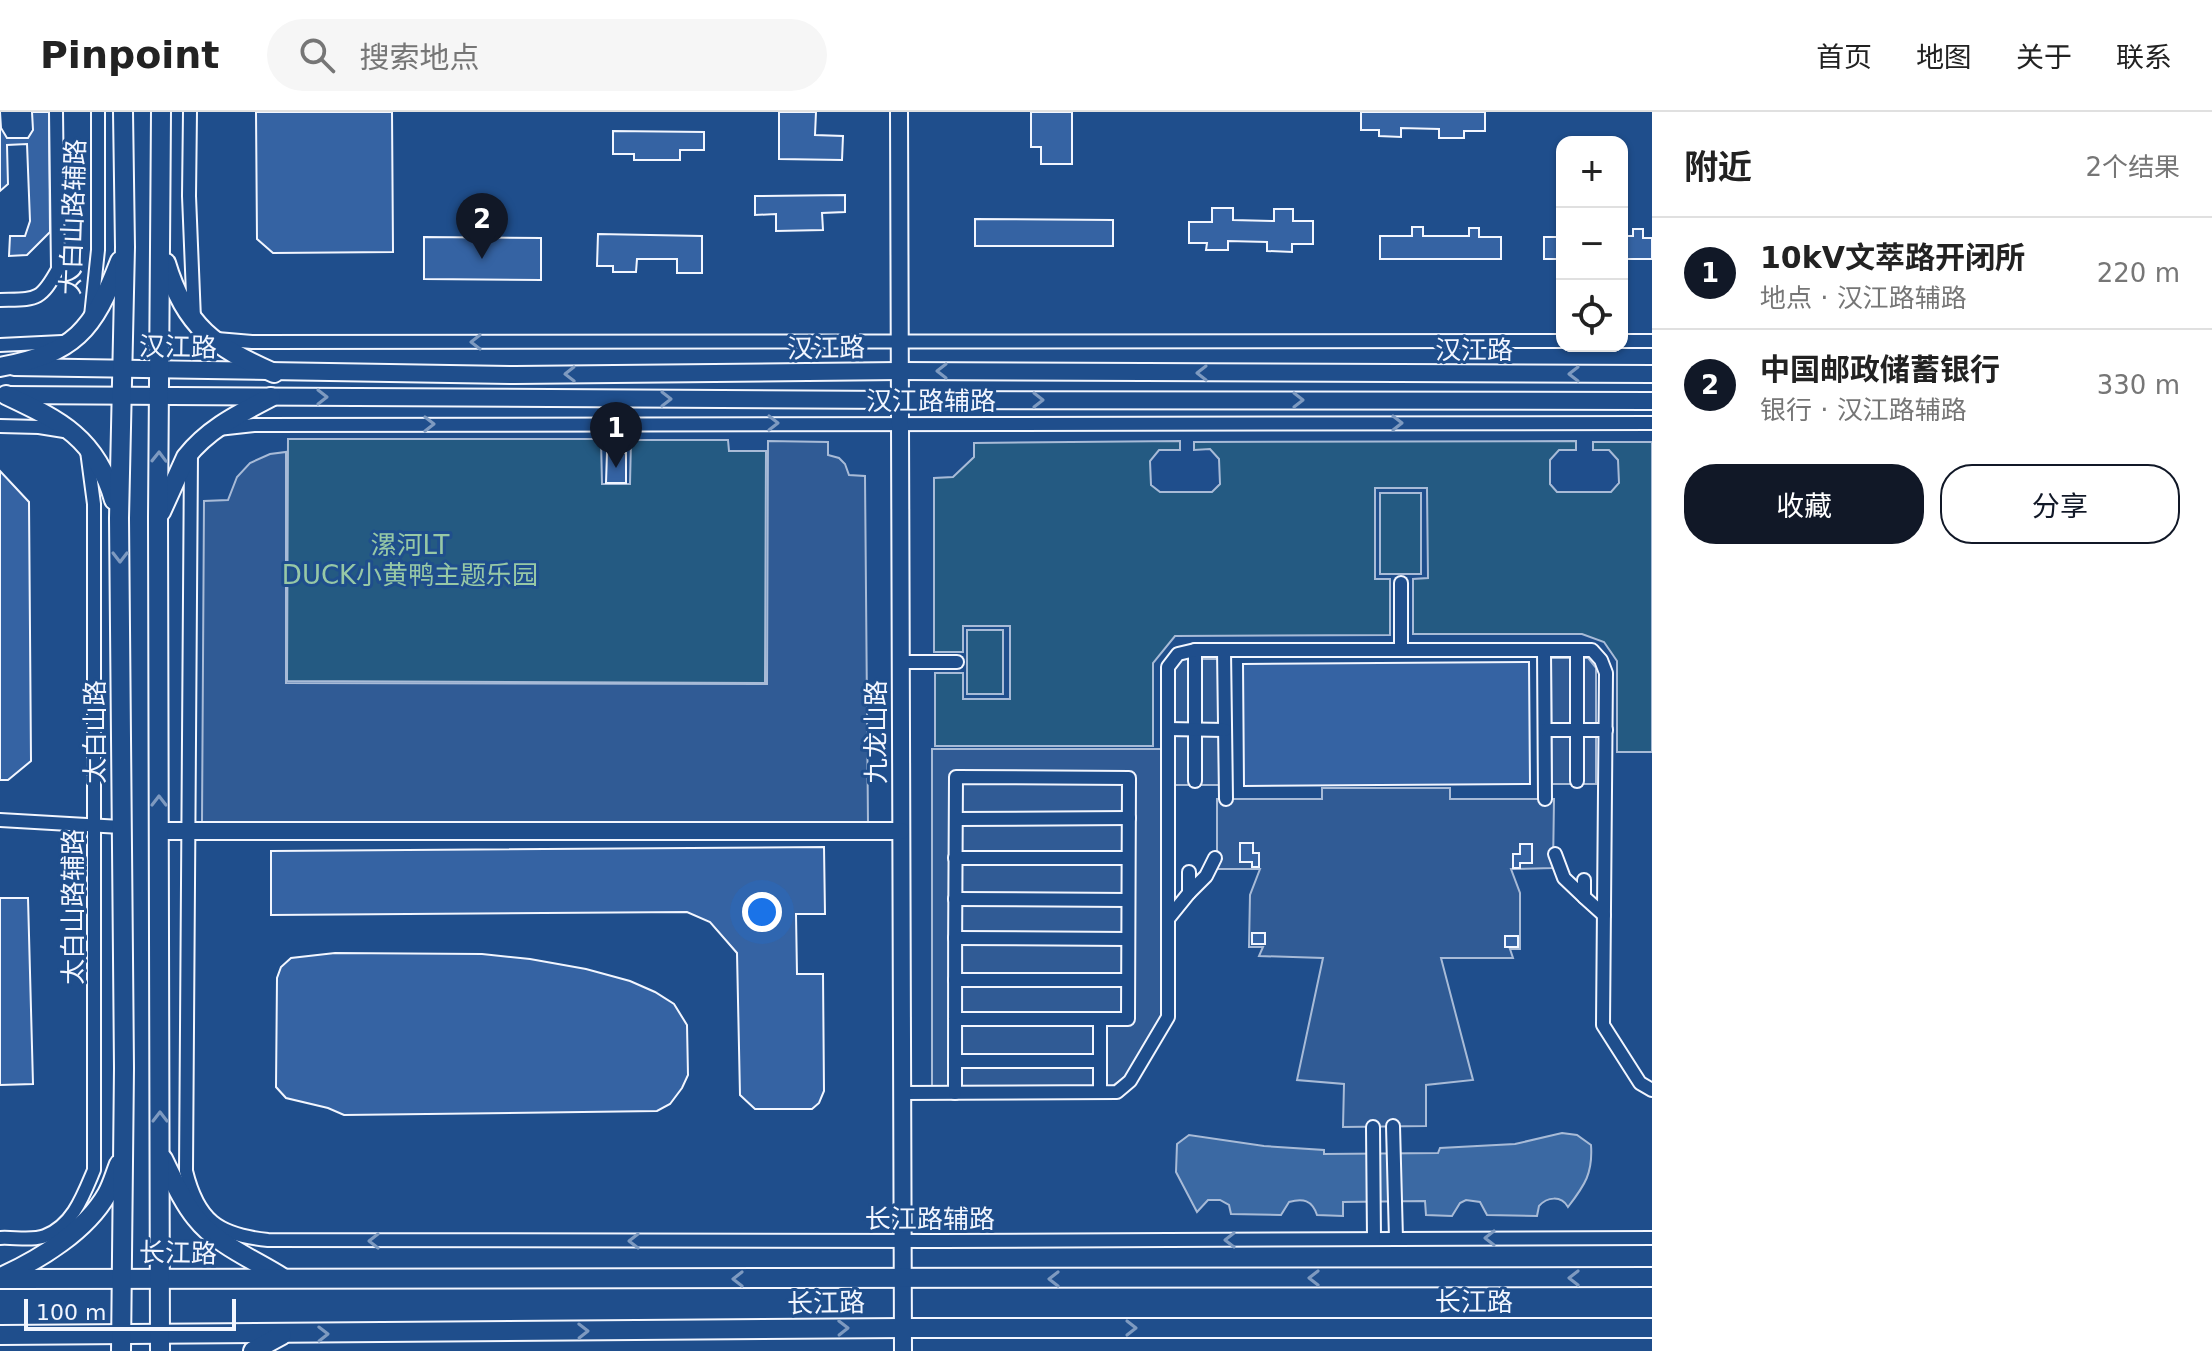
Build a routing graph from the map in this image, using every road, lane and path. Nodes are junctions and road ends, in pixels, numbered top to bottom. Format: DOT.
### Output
graph roads {
  1 [pos="56,112"];
  2 [pos="98,112"];
  3 [pos="123,112"];
  4 [pos="161,112"];
  5 [pos="190,112"];
  6 [pos="899,112"];
  7 [pos="125,247"];
  8 [pos="161,248"];
  9 [pos="0,300"];
  10 [pos="90,323"];
  11 [pos="194,323"];
  12 [pos="210,339"];
  13 [pos="73,341"];
  14 [pos="899,341"];
  15 [pos="1556,341"];
  16 [pos="1628,341"];
  17 [pos="1652,341"];
  18 [pos="0,345"];
  19 [pos="0,367"];
  20 [pos="123,371"];
  21 [pos="160,371"];
  22 [pos="899,371"];
  23 [pos="274,373"];
  24 [pos="1652,374"];
  25 [pos="3,395"];
  26 [pos="160,395"];
  27 [pos="122,396"];
  28 [pos="271,397"];
  29 [pos="898,400"];
  30 [pos="1652,401"];
  31 [pos="899,423"];
  32 [pos="1652,423"];
  33 [pos="0,426"];
  34 [pos="211,430"];
  35 [pos="79,438"];
  36 [pos="191,450"];
  37 [pos="119,518"];
  38 [pos="158,518"];
  39 [pos="1401,583"];
  40 [pos="1195,650"];
  41 [pos="1224,650"];
  42 [pos="1401,650"];
  43 [pos="1544,650"];
  44 [pos="1577,650"];
  45 [pos="900,662"];
  46 [pos="957,662"];
  47 [pos="1168,729"];
  48 [pos="1195,729"];
  49 [pos="1577,729"];
  50 [pos="1225,730"];
  51 [pos="1545,730"];
  52 [pos="1606,730"];
  53 [pos="1195,781"];
  54 [pos="1577,781"];
  55 [pos="1226,799"];
  56 [pos="1545,799"];
  57 [pos="1129,818"];
  58 [pos="956,819"];
  59 [pos="0,820"];
  60 [pos="96,825"];
  61 [pos="121,827"];
  62 [pos="189,830"];
  63 [pos="159,831"];
  64 [pos="901,831"];
  65 [pos="1555,854"];
  66 [pos="955,858"];
  67 [pos="1128,858"];
  68 [pos="1215,858"];
  69 [pos="1189,872"];
  70 [pos="1584,880"];
  71 [pos="1189,893"];
  72 [pos="1584,897"];
  73 [pos="955,899"];
  74 [pos="1128,900"];
  75 [pos="1604,915"];
  76 [pos="1168,919"];
  77 [pos="955,938"];
  78 [pos="1128,939"];
  79 [pos="955,980"];
  80 [pos="1128,980"];
  81 [pos="955,1019"];
  82 [pos="1100,1019"];
  83 [pos="955,1061"];
  84 [pos="1100,1061"];
  85 [pos="1652,1090"];
  86 [pos="1100,1092"];
  87 [pos="902,1093"];
  88 [pos="955,1093"];
  89 [pos="1393,1126"];
  90 [pos="1373,1127"];
  91 [pos="160,1153"];
  92 [pos="123,1154"];
  93 [pos="0,1238"];
  94 [pos="1652,1238"];
  95 [pos="1374,1239"];
  96 [pos="1396,1239"];
  97 [pos="902,1241"];
  98 [pos="1652,1277"];
  99 [pos="0,1278"];
  100 [pos="122,1278"];
  101 [pos="160,1279"];
  102 [pos="286,1279"];
  103 [pos="902,1279"];
  104 [pos="903,1328"];
  105 [pos="1652,1328"];
  106 [pos="283,1335"];
  107 [pos="0,1336"];
  108 [pos="122,1343"];
  109 [pos="160,1343"];
  110 [pos="32,1351"];
  111 [pos="253,1351"];
  112 [pos="903,1351"];
  1 -- 9 [label="street"];
  2 -- 10 [label="street, 太白山路辅路"];
  3 -- 7 [label="main road, 太白山路"];
  4 -- 8 [label="main road"];
  5 -- 11 [label="street"];
  6 -- 14 [label="street, 九龙山路"];
  7 -- 10 [label="main road"];
  7 -- 20 [label="main road, 太白山路"];
  8 -- 11 [label="main road"];
  8 -- 21 [label="main road"];
  10 -- 13 [label="main road"];
  11 -- 12 [label="main road"];
  14 -- 12 [label="street, one-way"];
  12 -- 23 [label="main road"];
  13 -- 18 [label="street"];
  13 -- 19 [label="main road"];
  14 -- 15 [label="street"];
  14 -- 22 [label="street, 九龙山路"];
  16 -- 17 [label="street"];
  19 -- 20 [label="street, 汉江路"];
  20 -- 21 [label="street, 汉江路"];
  20 -- 27 [label="main road, 太白山路"];
  21 -- 23 [label="street, 汉江路"];
  21 -- 26 [label="main road"];
  22 -- 23 [label="street, 汉江路, one-way"];
  24 -- 22 [label="street, 汉江路, one-way"];
  22 -- 29 [label="street, 九龙山路"];
  25 -- 27 [label="street, 汉江路"];
  25 -- 35 [label="main road"];
  26 -- 27 [label="street, 汉江路"];
  26 -- 28 [label="street, 汉江路"];
  38 -- 26 [label="main road, one-way"];
  27 -- 37 [label="main road, 太白山路"];
  28 -- 29 [label="street, 汉江路, one-way"];
  28 -- 34 [label="main road"];
  29 -- 30 [label="street, 汉江路, one-way"];
  29 -- 31 [label="street, 九龙山路"];
  31 -- 32 [label="street, 汉江路辅路, one-way"];
  34 -- 31 [label="street, 汉江路辅路, one-way"];
  31 -- 45 [label="street, 九龙山路"];
  33 -- 35 [label="street"];
  34 -- 36 [label="main road"];
  35 -- 37 [label="main road"];
  35 -- 60 [label="street, 太白山路辅路"];
  36 -- 38 [label="main road"];
  36 -- 62 [label="street"];
  37 -- 61 [label="main road, 太白山路, one-way"];
  63 -- 38 [label="main road, one-way"];
  39 -- 42 [label="street"];
  40 -- 41 [label="street"];
  40 -- 47 [label="street"];
  40 -- 48 [label="street"];
  41 -- 42 [label="street"];
  41 -- 50 [label="street"];
  42 -- 43 [label="street"];
  43 -- 44 [label="street"];
  43 -- 51 [label="street"];
  44 -- 49 [label="street"];
  44 -- 52 [label="street"];
  45 -- 46 [label="street"];
  45 -- 64 [label="street, 九龙山路"];
  47 -- 48 [label="street"];
  47 -- 76 [label="street"];
  48 -- 50 [label="street"];
  48 -- 53 [label="street"];
  49 -- 51 [label="street"];
  49 -- 52 [label="street"];
  49 -- 54 [label="street"];
  50 -- 55 [label="street"];
  51 -- 56 [label="street"];
  52 -- 75 [label="street"];
  57 -- 58 [label="street"];
  57 -- 58 [label="street"];
  57 -- 67 [label="street"];
  58 -- 66 [label="street"];
  59 -- 60 [label="street"];
  60 -- 61 [label="street"];
  60 -- 93 [label="street, 太白山路辅路"];
  61 -- 92 [label="main road, 太白山路"];
  62 -- 63 [label="street"];
  62 -- 64 [label="street"];
  97 -- 62 [label="street, 长江路辅路, one-way"];
  91 -- 63 [label="main road, one-way"];
  64 -- 87 [label="street, 九龙山路"];
  65 -- 72 [label="street"];
  66 -- 67 [label="street"];
  66 -- 73 [label="street"];
  67 -- 74 [label="street"];
  68 -- 71 [label="street"];
  69 -- 71 [label="street"];
  70 -- 72 [label="street"];
  71 -- 76 [label="street"];
  72 -- 75 [label="street"];
  73 -- 74 [label="street"];
  73 -- 77 [label="street"];
  74 -- 78 [label="street"];
  75 -- 85 [label="street"];
  76 -- 86 [label="street"];
  77 -- 78 [label="street"];
  77 -- 79 [label="street"];
  78 -- 80 [label="street"];
  79 -- 80 [label="street"];
  79 -- 81 [label="street"];
  80 -- 82 [label="street"];
  81 -- 82 [label="street"];
  81 -- 83 [label="street"];
  82 -- 84 [label="street"];
  83 -- 84 [label="street"];
  83 -- 88 [label="street"];
  84 -- 86 [label="street"];
  86 -- 88 [label="street"];
  87 -- 88 [label="street"];
  87 -- 97 [label="street, 九龙山路"];
  89 -- 96 [label="street"];
  90 -- 95 [label="street"];
  91 -- 101 [label="main road"];
  91 -- 102 [label="main road"];
  92 -- 99 [label="main road"];
  92 -- 100 [label="main road, 太白山路"];
  94 -- 96 [label="street, 长江路辅路, one-way"];
  95 -- 96 [label="street, 长江路辅路"];
  95 -- 97 [label="street, 长江路辅路, one-way"];
  97 -- 103 [label="street, 九龙山路"];
  98 -- 103 [label="main road, 长江路, one-way"];
  99 -- 100 [label="main road, 长江路"];
  100 -- 101 [label="main road, 长江路"];
  100 -- 108 [label="main road, 太白山路"];
  101 -- 102 [label="main road, 长江路"];
  101 -- 109 [label="main road"];
  103 -- 102 [label="main road, 长江路, one-way"];
  103 -- 104 [label="street, 九龙山路"];
  104 -- 105 [label="main road, 长江路, one-way"];
  106 -- 104 [label="main road, 长江路, one-way"];
  104 -- 112 [label="street, 九龙山路"];
  106 -- 109 [label="main road, 长江路"];
  106 -- 111 [label="main road"];
  107 -- 108 [label="main road, 长江路"];
  107 -- 110 [label="main road"];
  108 -- 109 [label="main road, 长江路"];
}
